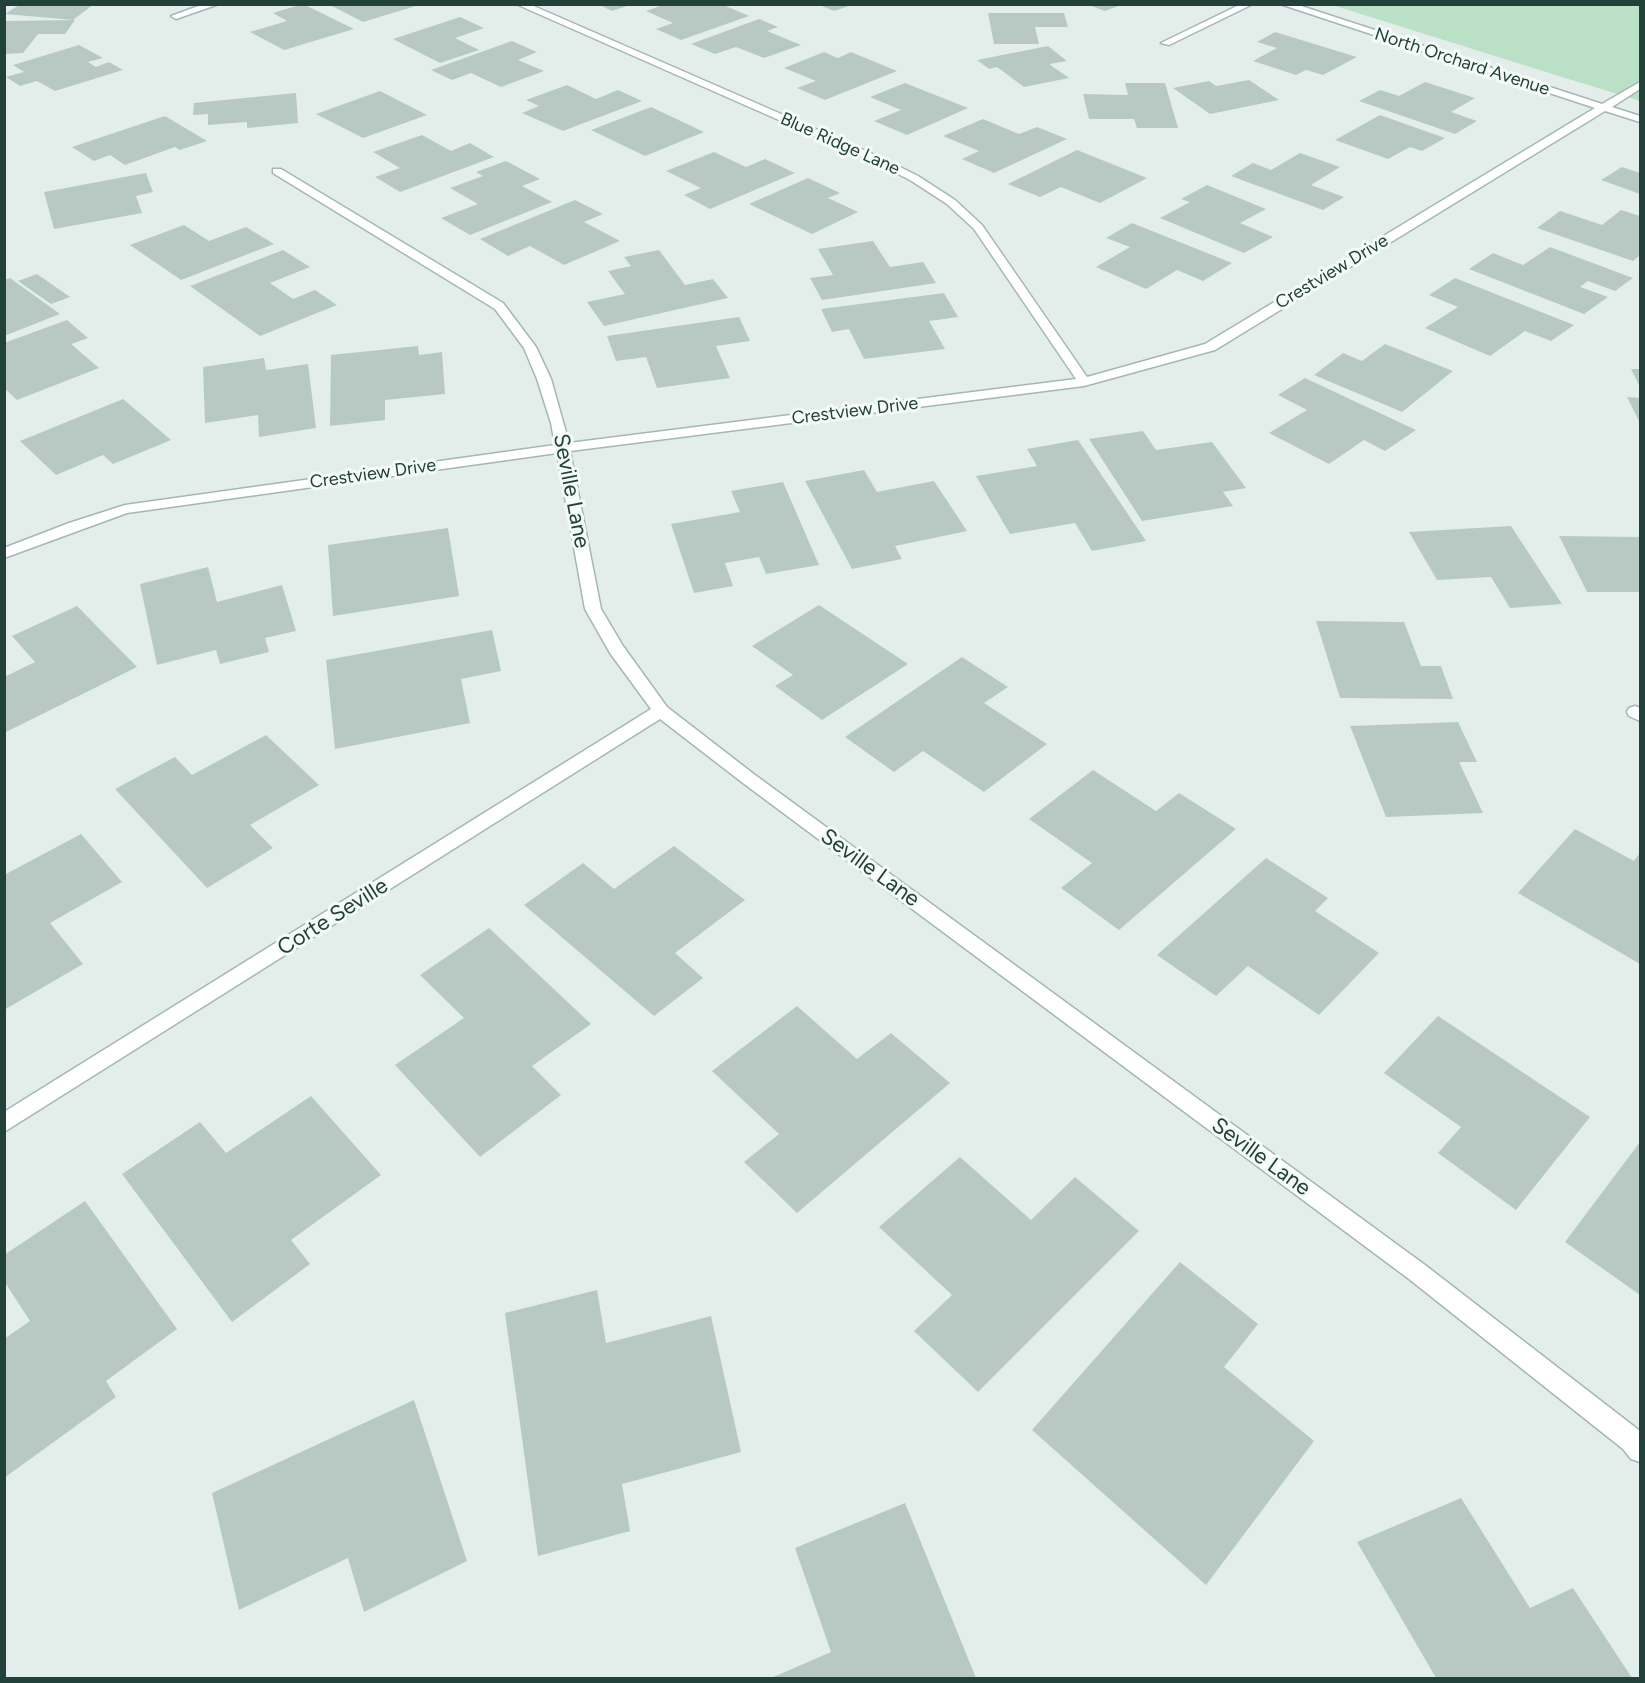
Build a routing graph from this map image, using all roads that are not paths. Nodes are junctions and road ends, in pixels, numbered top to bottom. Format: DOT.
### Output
graph roads {
  1 [pos="215,4"];
  2 [pos="520,4"];
  3 [pos="1249,4"];
  4 [pos="1284,4"];
  5 [pos="176,16"];
  6 [pos="1166,43"];
  7 [pos="1641,85"];
  8 [pos="1604,107"];
  9 [pos="1641,119"];
  10 [pos="277,171"];
  11 [pos="1084,382"];
  12 [pos="562,448"];
  13 [pos="8,548"];
  14 [pos="662,711"];
  15 [pos="4,1123"];
  16 [pos="1641,1450"];
  1 -- 5 [label="street"];
  2 -- 11 [label="street, Blue Ridge Lane"];
  3 -- 6 [label="street"];
  4 -- 8 [label="street, North Orchard Avenue"];
  7 -- 8 [label="street, Crestview Drive"];
  8 -- 9 [label="street, North Orchard Avenue"];
  8 -- 11 [label="street, Crestview Drive"];
  10 -- 12 [label="street, Seville Lane"];
  11 -- 12 [label="street, Crestview Drive"];
  12 -- 13 [label="street, Crestview Drive"];
  12 -- 14 [label="street, Seville Lane"];
  14 -- 15 [label="street, Corte Seville"];
  14 -- 16 [label="street, Seville Lane"];
}
